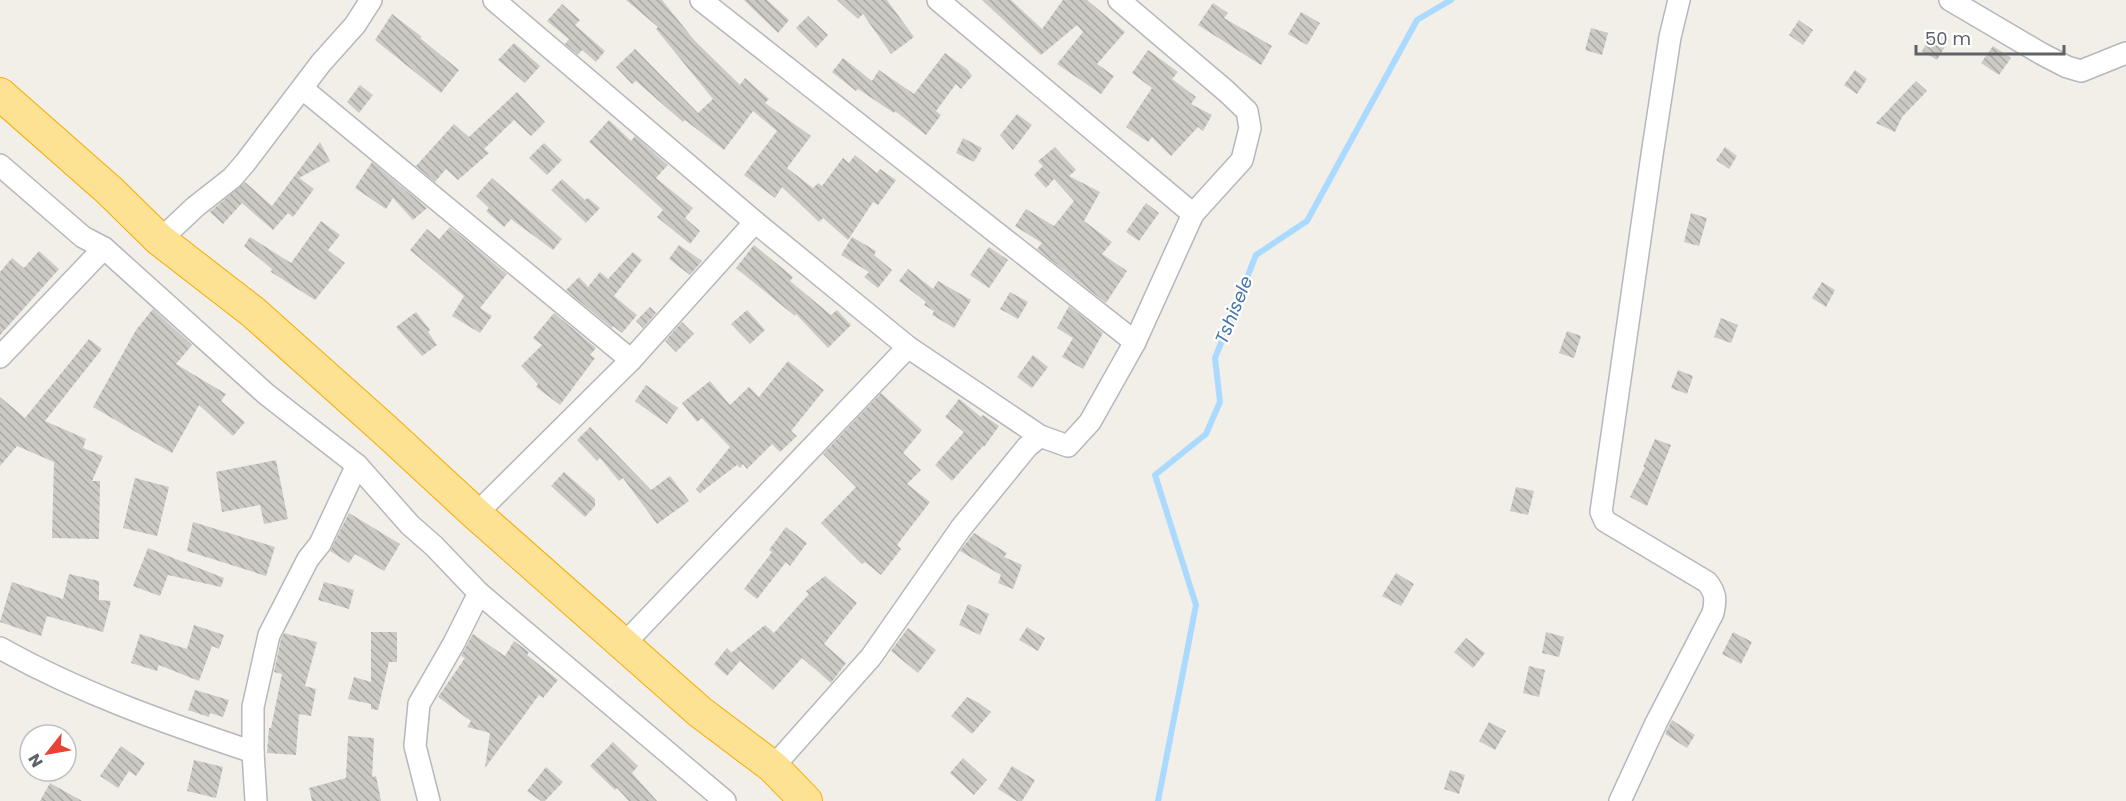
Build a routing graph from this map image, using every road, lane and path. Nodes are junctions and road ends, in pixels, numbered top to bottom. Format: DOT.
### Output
graph roads {
  1 [pos="372,0"];
  2 [pos="494,0"];
  3 [pos="701,0"];
  4 [pos="938,0"];
  5 [pos="1119,0"];
  6 [pos="1679,0"];
  7 [pos="1950,0"];
  8 [pos="2126,53"];
  9 [pos="303,89"];
  10 [pos="0,94"];
  11 [pos="0,165"];
  12 [pos="1193,214"];
  13 [pos="755,222"];
  14 [pos="160,240"];
  15 [pos="104,248"];
  16 [pos="1135,342"];
  17 [pos="908,347"];
  18 [pos="0,357"];
  19 [pos="632,360"];
  20 [pos="1041,436"];
  21 [pos="357,465"];
  22 [pos="476,514"];
  23 [pos="479,593"];
  24 [pos="624,644"];
  25 [pos="0,648"];
  26 [pos="253,752"];
  27 [pos="773,767"];
  28 [pos="256,801"];
  29 [pos="429,801"];
  30 [pos="725,801"];
  31 [pos="806,801"];
  32 [pos="1620,801"];
  1 -- 9 [label="street"];
  2 -- 13 [label="street"];
  3 -- 16 [label="street"];
  4 -- 12 [label="street"];
  5 -- 12 [label="street"];
  6 -- 32 [label="street"];
  7 -- 8 [label="street"];
  9 -- 14 [label="street"];
  9 -- 19 [label="street"];
  10 -- 14 [label="highway"];
  11 -- 15 [label="street"];
  12 -- 16 [label="street"];
  13 -- 17 [label="street"];
  13 -- 19 [label="street"];
  14 -- 22 [label="highway"];
  15 -- 18 [label="street"];
  15 -- 21 [label="street"];
  16 -- 20 [label="street"];
  17 -- 20 [label="street"];
  17 -- 24 [label="street"];
  19 -- 22 [label="street"];
  20 -- 27 [label="street"];
  21 -- 23 [label="street"];
  21 -- 26 [label="street"];
  22 -- 24 [label="highway"];
  23 -- 29 [label="street"];
  23 -- 30 [label="street"];
  24 -- 27 [label="highway"];
  25 -- 26 [label="street"];
  26 -- 28 [label="street"];
  27 -- 31 [label="highway"];
}
